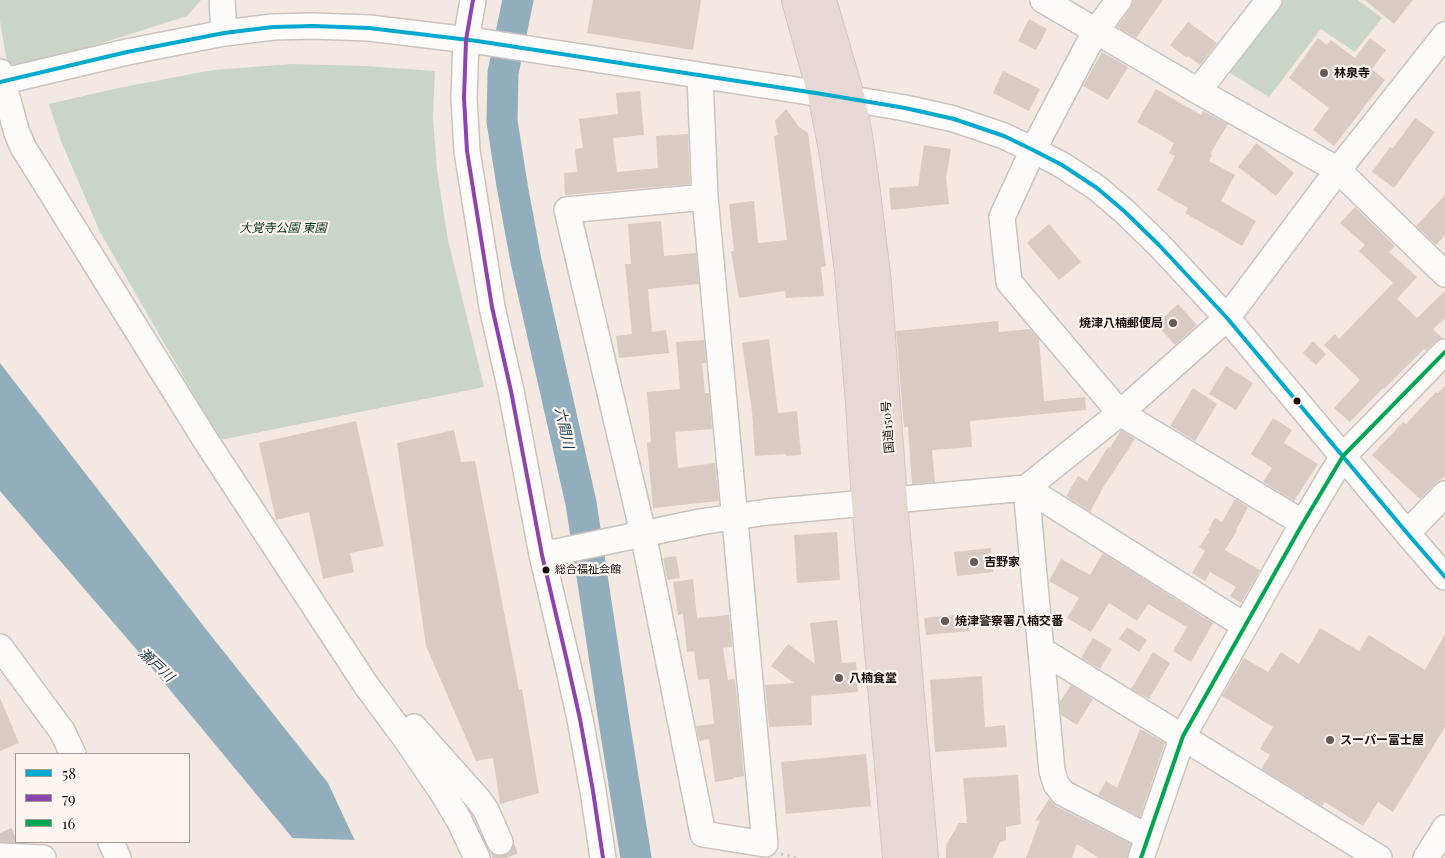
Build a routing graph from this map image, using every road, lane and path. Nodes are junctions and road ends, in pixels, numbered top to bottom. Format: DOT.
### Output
graph roads {
  1 [pos="222,0"];
  2 [pos="473,0"];
  3 [pos="796,0"];
  4 [pos="822,0"];
  5 [pos="1043,0"];
  6 [pos="1119,0"];
  7 [pos="1269,0"];
  8 [pos="1095,32"];
  9 [pos="224,33"];
  10 [pos="1445,35"];
  11 [pos="472,41"];
  12 [pos="700,76"];
  13 [pos="1,79"];
  14 [pos="1198,91"];
  15 [pos="822,94"];
  16 [pos="851,100"];
  17 [pos="1034,150"];
  18 [pos="1338,170"];
  19 [pos="705,197"];
  20 [pos="1445,274"];
  21 [pos="1227,318"];
  22 [pos="1445,352"];
  23 [pos="1120,413"];
  24 [pos="1343,456"];
  25 [pos="1026,488"];
  26 [pos="1445,494"];
  27 [pos="894,500"];
  28 [pos="866,503"];
  29 [pos="734,517"];
  30 [pos="1303,523"];
  31 [pos="1407,533"];
  32 [pos="633,535"];
  33 [pos="547,554"];
  34 [pos="1445,577"];
  35 [pos="1245,626"];
  36 [pos="0,647"];
  37 [pos="1041,650"];
  38 [pos="382,708"];
  39 [pos="1183,736"];
  40 [pos="73,753"];
  41 [pos="1445,828"];
  42 [pos="500,842"];
  43 [pos="111,843"];
  44 [pos="1144,847"];
  45 [pos="0,856"];
  46 [pos="43,858"];
  47 [pos="118,858"];
  48 [pos="477,858"];
  49 [pos="603,858"];
  50 [pos="897,858"];
  51 [pos="924,858"];
  52 [pos="1380,858"];
  53 [pos="1426,858"];
  1 -- 9 [label="street"];
  2 -- 11 [label="street"];
  3 -- 15 [label="highway"];
  4 -- 16 [label="highway, 国道150号"];
  5 -- 8 [label="street"];
  6 -- 8 [label="street"];
  7 -- 14 [label="street"];
  8 -- 14 [label="street"];
  8 -- 17 [label="street"];
  9 -- 11 [label="street"];
  9 -- 13 [label="street"];
  10 -- 18 [label="street"];
  11 -- 12 [label="street"];
  11 -- 33 [label="street"];
  12 -- 15 [label="street"];
  12 -- 19 [label="street"];
  13 -- 38 [label="street"];
  14 -- 18 [label="street"];
  15 -- 16 [label="street"];
  15 -- 28 [label="highway"];
  16 -- 17 [label="street"];
  16 -- 27 [label="highway, 国道150号"];
  17 -- 21 [label="street"];
  17 -- 23 [label="street"];
  18 -- 20 [label="street"];
  18 -- 21 [label="street"];
  19 -- 29 [label="street"];
  19 -- 32 [label="street"];
  21 -- 23 [label="street"];
  21 -- 24 [label="street"];
  22 -- 24 [label="street"];
  23 -- 25 [label="street"];
  23 -- 30 [label="street"];
  24 -- 30 [label="street"];
  24 -- 31 [label="street"];
  25 -- 27 [label="street"];
  25 -- 35 [label="street"];
  25 -- 37 [label="street"];
  26 -- 31 [label="street"];
  27 -- 51 [label="highway, 国道150号"];
  28 -- 29 [label="street"];
  28 -- 50 [label="highway"];
  29 -- 32 [label="street"];
  29 -- 32 [label="street"];
  30 -- 35 [label="street"];
  31 -- 34 [label="street"];
  32 -- 33 [label="street"];
  33 -- 49 [label="street"];
  35 -- 39 [label="street"];
  36 -- 40 [label="street"];
  37 -- 39 [label="street"];
  37 -- 44 [label="street"];
  38 -- 42 [label="street"];
  38 -- 48 [label="street"];
  39 -- 44 [label="street"];
  39 -- 52 [label="street"];
  41 -- 53 [label="street"];
  43 -- 47 [label="street"];
  45 -- 46 [label="street"];
}
